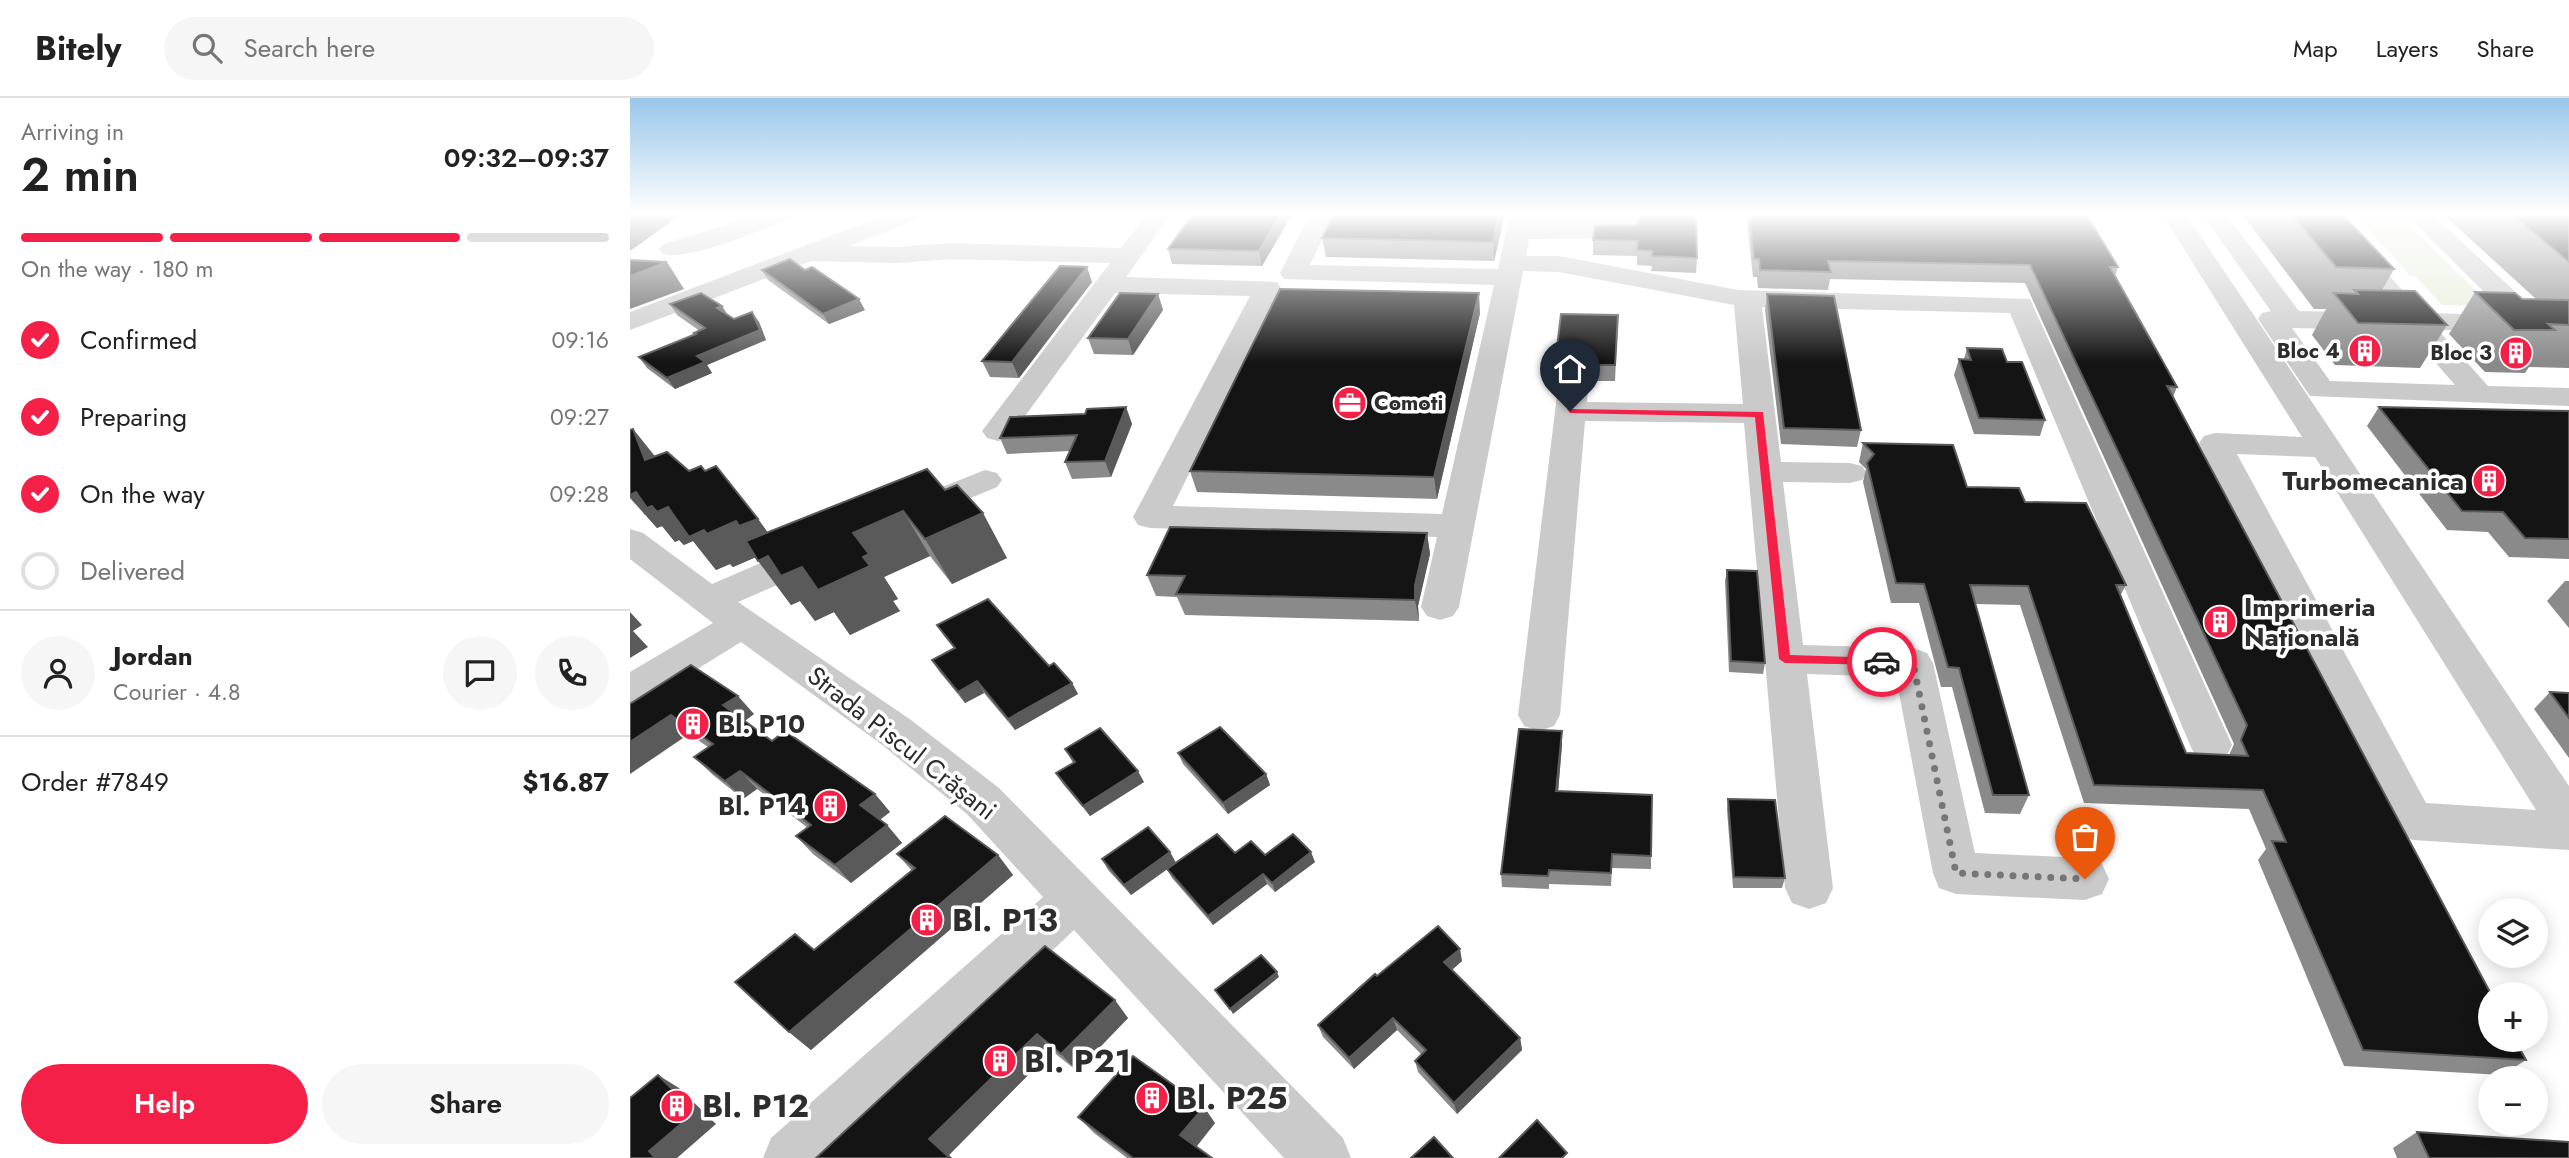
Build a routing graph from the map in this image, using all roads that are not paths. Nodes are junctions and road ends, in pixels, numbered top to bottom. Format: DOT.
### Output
graph roads {
  1 [pos="782,263"];
  2 [pos="1123,263"];
  3 [pos="1298,263"];
  4 [pos="1512,263"];
  5 [pos="2206,263"];
  6 [pos="2250,263"];
  7 [pos="2364,263"];
  8 [pos="2469,263"];
  9 [pos="1511,270"];
  10 [pos="1293,273"];
  11 [pos="1107,285"];
  12 [pos="1267,290"];
  13 [pos="1747,298"];
  14 [pos="2289,317"];
  15 [pos="2414,320"];
  16 [pos="630,323"];
  17 [pos="2532,323"];
  18 [pos="2569,324"];
  19 [pos="2479,394"];
  20 [pos="2569,397"];
  21 [pos="1759,414"];
  22 [pos="998,431"];
  23 [pos="2326,448"];
  24 [pos="1765,472"];
  25 [pos="1850,473"];
  26 [pos="985,480"];
  27 [pos="885,524"];
  28 [pos="1457,526"];
  29 [pos="847,540"];
  30 [pos="630,541"];
  31 [pos="1440,607"];
  32 [pos="725,611"];
  33 [pos="1785,659"];
  34 [pos="630,691"];
  35 [pos="1539,715"];
  36 [pos="2211,745"];
  37 [pos="2569,822"];
  38 [pos="2569,831"];
  39 [pos="2085,879"];
  40 [pos="1809,888"];
  41 [pos="1077,897"];
  42 [pos="791,1158"];
  43 [pos="1323,1158"];
  1 -- 16 [label="street"];
  2 -- 11 [label="street"];
  3 -- 10 [label="street"];
  4 -- 9 [label="street"];
  5 -- 23 [label="street"];
  6 -- 14 [label="street"];
  7 -- 15 [label="street"];
  8 -- 17 [label="street"];
  9 -- 10 [label="street"];
  9 -- 13 [label="street"];
  9 -- 28 [label="street"];
  10 -- 12 [label="street"];
  11 -- 12 [label="street"];
  11 -- 22 [label="street"];
  12 -- 28 [label="street"];
  13 -- 21 [label="street"];
  13 -- 36 [label="street"];
  14 -- 15 [label="street"];
  14 -- 19 [label="street"];
  15 -- 17 [label="street"];
  15 -- 19 [label="street"];
  17 -- 18 [label="street"];
  19 -- 20 [label="street"];
  21 -- 24 [label="street"];
  21 -- 35 [label="street"];
  23 -- 37 [label="street"];
  23 -- 38 [label="street"];
  24 -- 25 [label="street"];
  24 -- 33 [label="street"];
  26 -- 27 [label="street"];
  28 -- 31 [label="street"];
  29 -- 32 [label="street"];
  30 -- 32 [label="street, Strada Piscul Crășani"];
  32 -- 34 [label="street"];
  32 -- 41 [label="street, Strada Piscul Crășani"];
  33 -- 39 [label="street"];
  33 -- 40 [label="street"];
  41 -- 42 [label="street"];
  41 -- 43 [label="street, Strada Piscul Crășani"];
}
